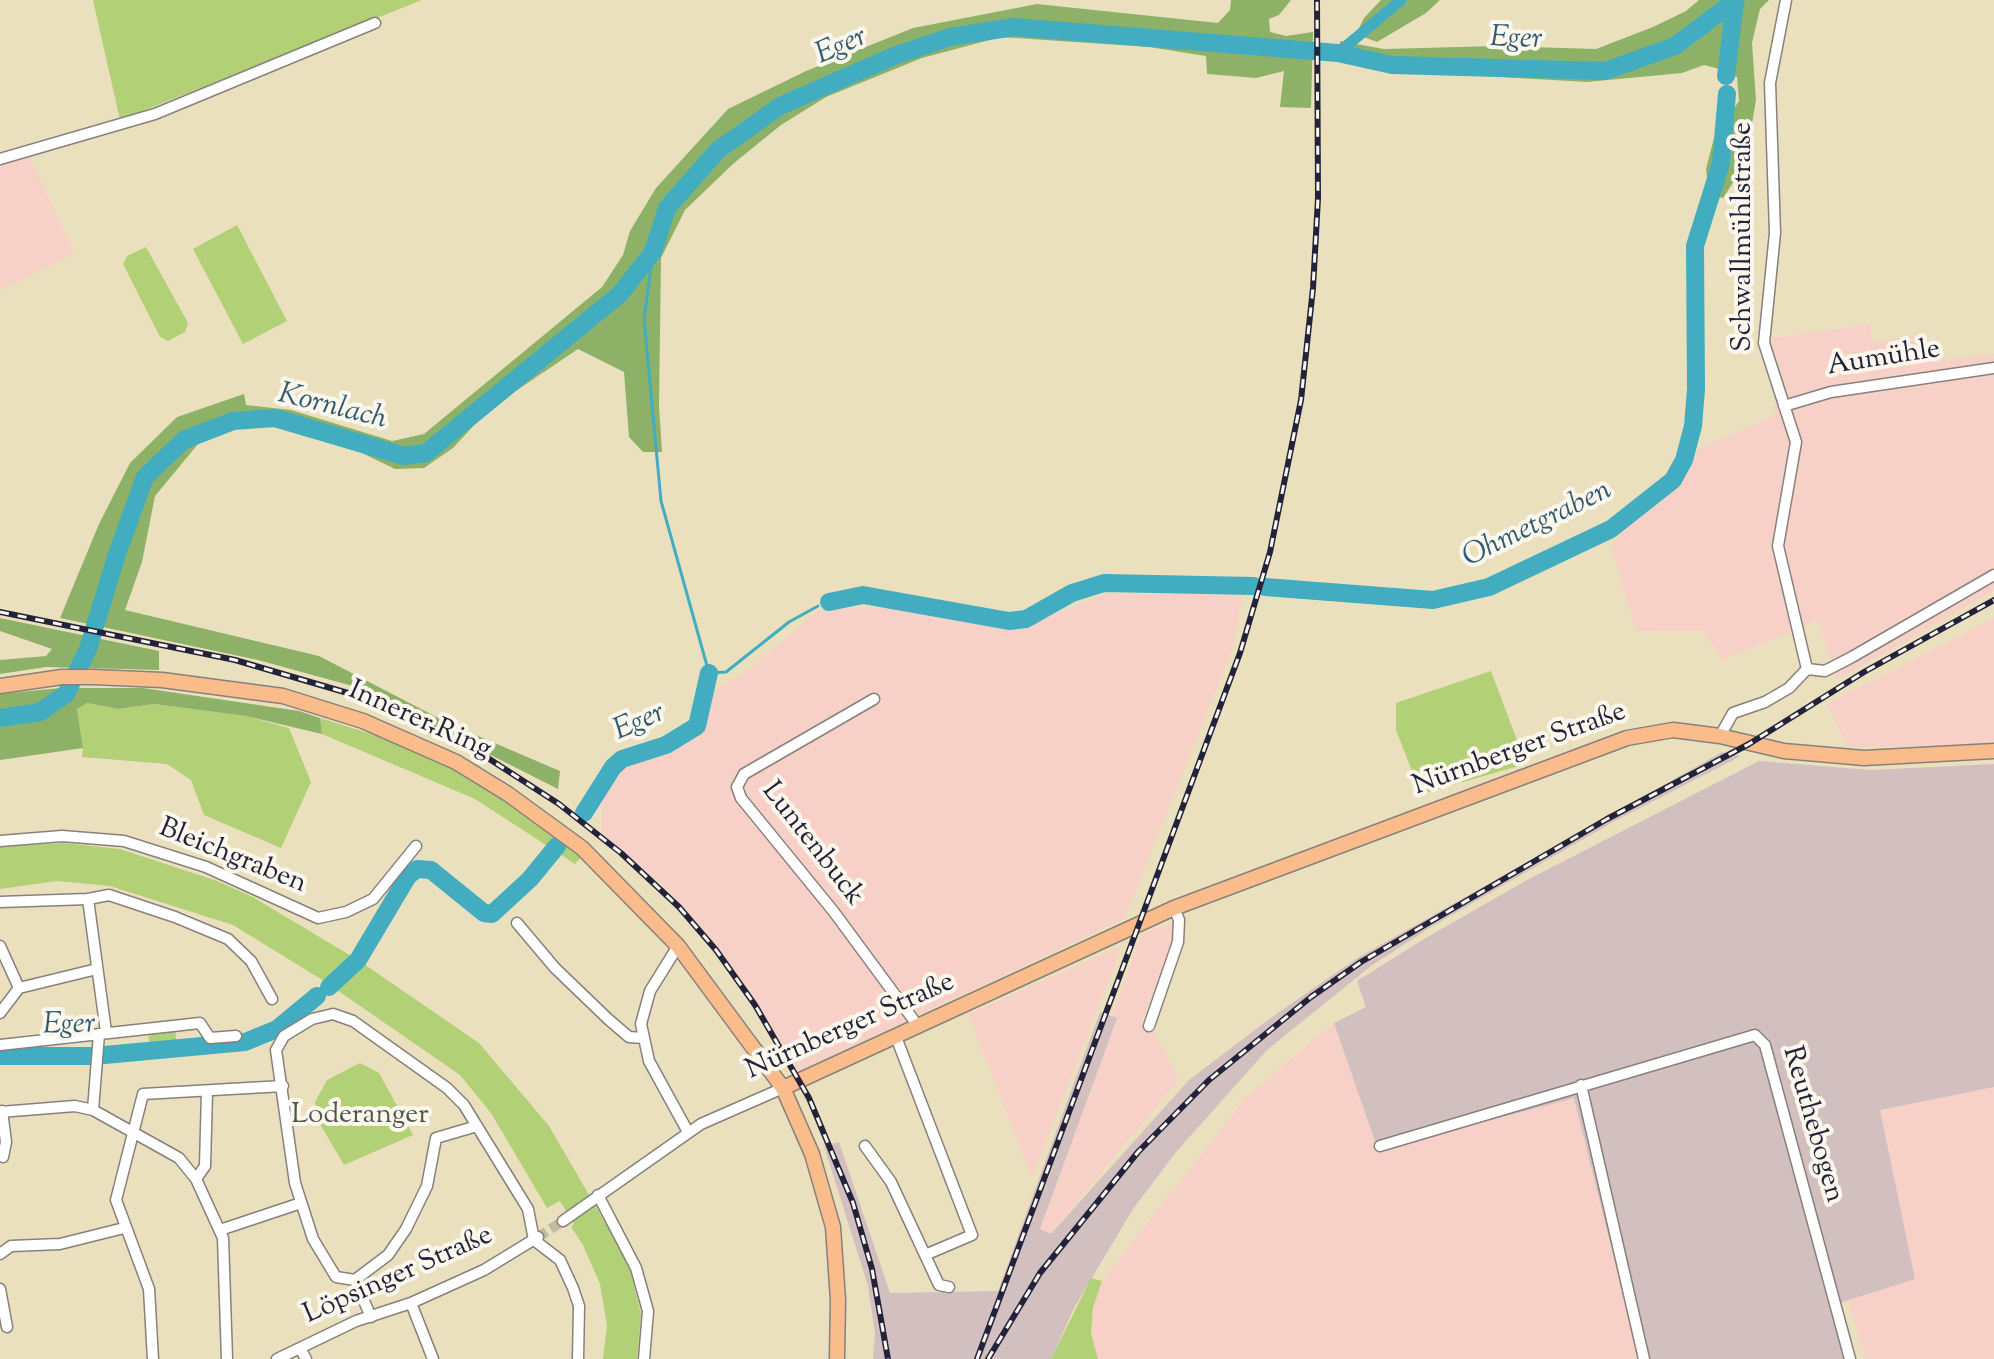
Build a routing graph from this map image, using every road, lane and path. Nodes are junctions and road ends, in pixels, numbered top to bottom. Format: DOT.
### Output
graph roads {
  1 [pos="1786,0"];
  2 [pos="375,23"];
  3 [pos="0,159"];
  4 [pos="1994,368"];
  5 [pos="1784,406"];
  6 [pos="1994,575"];
  7 [pos="1807,669"];
  8 [pos="0,686"];
  9 [pos="874,699"];
  10 [pos="1720,736"];
  11 [pos="1994,751"];
  12 [pos="0,841"];
  13 [pos="416,846"];
  14 [pos="88,899"];
  15 [pos="0,902"];
  16 [pos="1174,908"];
  17 [pos="517,923"];
  18 [pos="0,946"];
  19 [pos="678,946"];
  20 [pos="97,969"];
  21 [pos="19,988"];
  22 [pos="272,999"];
  23 [pos="0,1013"];
  24 [pos="918,1026"];
  25 [pos="1149,1026"];
  26 [pos="102,1033"];
  27 [pos="236,1036"];
  28 [pos="896,1037"];
  29 [pos="643,1038"];
  30 [pos="0,1045"];
  31 [pos="1581,1085"];
  32 [pos="283,1086"];
  33 [pos="783,1088"];
  34 [pos="207,1092"];
  35 [pos="93,1110"];
  36 [pos="1,1112"];
  37 [pos="477,1126"];
  38 [pos="132,1130"];
  39 [pos="688,1132"];
  40 [pos="865,1146"];
  41 [pos="1380,1146"];
  42 [pos="3,1157"];
  43 [pos="196,1179"];
  44 [pos="598,1195"];
  45 [pos="301,1203"];
  46 [pos="563,1221"];
  47 [pos="124,1228"];
  48 [pos="220,1230"];
  49 [pos="536,1239"];
  50 [pos="0,1254"];
  51 [pos="925,1255"];
  52 [pos="355,1280"];
  53 [pos="949,1287"];
  54 [pos="0,1289"];
  55 [pos="411,1303"];
  56 [pos="371,1317"];
  57 [pos="7,1327"];
  58 [pos="300,1348"];
  59 [pos="153,1359"];
  60 [pos="227,1359"];
  61 [pos="277,1359"];
  62 [pos="306,1359"];
  63 [pos="433,1359"];
  64 [pos="576,1359"];
  65 [pos="644,1359"];
  66 [pos="837,1359"];
  67 [pos="1644,1359"];
  68 [pos="1850,1359"];
  1 -- 5 [label="street, Schwallmühlstraße"];
  2 -- 3 [label="street"];
  4 -- 5 [label="street, Aumühle"];
  5 -- 7 [label="street, Schwallmühlstraße"];
  6 -- 7 [label="street"];
  7 -- 10 [label="street"];
  8 -- 19 [label="main road, Innerer Ring"];
  9 -- 24 [label="street, Luntenbuck"];
  10 -- 11 [label="main road, Nürnberger Straße"];
  10 -- 16 [label="main road, Nürnberger Straße"];
  12 -- 13 [label="street, Bleichgraben"];
  14 -- 15 [label="street"];
  14 -- 20 [label="street"];
  14 -- 22 [label="street"];
  16 -- 24 [label="main road, Nürnberger Straße"];
  16 -- 25 [label="street"];
  17 -- 29 [label="street"];
  18 -- 21 [label="street"];
  19 -- 29 [label="street"];
  19 -- 33 [label="main road, Innerer Ring"];
  20 -- 21 [label="street"];
  20 -- 26 [label="street"];
  21 -- 23 [label="street"];
  24 -- 28 [label="main road, Nürnberger Straße"];
  26 -- 27 [label="street"];
  26 -- 30 [label="street"];
  26 -- 35 [label="street"];
  28 -- 33 [label="main road, Nürnberger Straße"];
  28 -- 51 [label="street"];
  29 -- 39 [label="street"];
  31 -- 41 [label="street, Reuthebogen"];
  31 -- 67 [label="street"];
  31 -- 68 [label="street, Reuthebogen"];
  32 -- 34 [label="street"];
  32 -- 37 [label="street"];
  32 -- 45 [label="street"];
  33 -- 39 [label="street, Nürnberger Straße"];
  33 -- 66 [label="main road, Innerer Ring"];
  34 -- 38 [label="street"];
  34 -- 43 [label="street"];
  35 -- 36 [label="street"];
  35 -- 38 [label="street"];
  36 -- 42 [label="street"];
  37 -- 49 [label="street"];
  37 -- 52 [label="street"];
  38 -- 43 [label="street"];
  38 -- 47 [label="street"];
  39 -- 44 [label="street, Nürnberger Straße"];
  40 -- 51 [label="street"];
  43 -- 48 [label="street"];
  44 -- 46 [label="street, Nürnberger Straße"];
  44 -- 65 [label="street"];
  45 -- 48 [label="street"];
  45 -- 52 [label="street"];
  47 -- 50 [label="street"];
  47 -- 59 [label="street"];
  48 -- 60 [label="street"];
  49 -- 55 [label="street, Löpsinger Straße"];
  49 -- 64 [label="street"];
  51 -- 53 [label="street"];
  52 -- 56 [label="street"];
  54 -- 57 [label="street"];
  55 -- 56 [label="street, Löpsinger Straße"];
  55 -- 63 [label="street"];
  56 -- 58 [label="street, Löpsinger Straße"];
  58 -- 61 [label="street, Löpsinger Straße"];
  58 -- 62 [label="street"];
}
